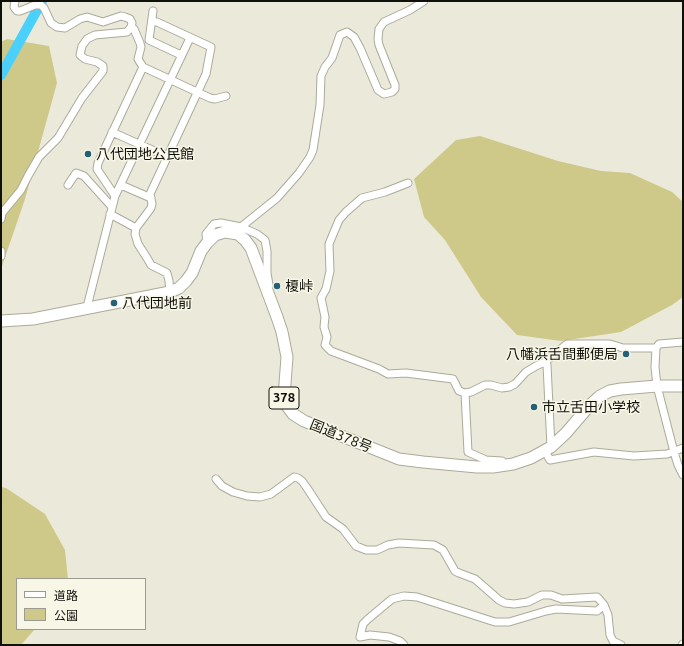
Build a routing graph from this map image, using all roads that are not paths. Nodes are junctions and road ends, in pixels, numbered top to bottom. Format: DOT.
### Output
graph roads {
  1 [pos="15,1"];
  2 [pos="424,1"];
  3 [pos="153,11"];
  4 [pos="152,21"];
  5 [pos="132,27"];
  6 [pos="190,38"];
  7 [pos="181,55"];
  8 [pos="143,67"];
  9 [pos="170,80"];
  10 [pos="198,92"];
  11 [pos="226,96"];
  12 [pos="112,132"];
  13 [pos="140,144"];
  14 [pos="168,157"];
  15 [pos="408,183"];
  16 [pos="68,185"];
  17 [pos="121,185"];
  18 [pos="116,196"];
  19 [pos="151,198"];
  20 [pos="111,211"];
  21 [pos="1,219"];
  22 [pos="241,227"];
  23 [pos="136,228"];
  24 [pos="207,242"];
  25 [pos="1,251"];
  26 [pos="1,256"];
  27 [pos="266,290"];
  28 [pos="170,292"];
  29 [pos="88,309"];
  30 [pos="1,321"];
  31 [pos="683,342"];
  32 [pos="656,348"];
  33 [pos="545,362"];
  34 [pos="657,386"];
  35 [pos="683,386"];
  36 [pos="465,393"];
  37 [pos="683,448"];
  38 [pos="548,449"];
  39 [pos="674,452"];
  40 [pos="513,464"];
  41 [pos="683,475"];
  42 [pos="216,479"];
  43 [pos="604,606"];
  44 [pos="404,645"];
  45 [pos="621,645"];
  1 -- 5 [label="street"];
  2 -- 22 [label="street"];
  3 -- 4 [label="street"];
  4 -- 6 [label="street"];
  4 -- 7 [label="street"];
  5 -- 8 [label="street"];
  5 -- 21 [label="street"];
  6 -- 7 [label="street"];
  6 -- 10 [label="street"];
  7 -- 9 [label="street"];
  8 -- 9 [label="street"];
  8 -- 12 [label="street"];
  9 -- 10 [label="street"];
  9 -- 13 [label="street"];
  10 -- 11 [label="street"];
  10 -- 14 [label="street"];
  12 -- 13 [label="street"];
  12 -- 18 [label="street"];
  13 -- 14 [label="street"];
  13 -- 17 [label="street"];
  14 -- 19 [label="street"];
  15 -- 36 [label="street"];
  16 -- 20 [label="street"];
  17 -- 18 [label="street"];
  17 -- 19 [label="street"];
  18 -- 20 [label="street"];
  19 -- 23 [label="street"];
  20 -- 23 [label="street"];
  20 -- 29 [label="street"];
  22 -- 24 [label="street"];
  22 -- 27 [label="street"];
  23 -- 28 [label="street"];
  24 -- 27 [label="highway, 国道378号 / 378"];
  24 -- 28 [label="highway"];
  25 -- 26 [label="street"];
  27 -- 40 [label="highway, 国道378号 / 378"];
  28 -- 29 [label="highway"];
  29 -- 30 [label="highway"];
  31 -- 32 [label="street"];
  32 -- 33 [label="street"];
  32 -- 34 [label="street"];
  33 -- 36 [label="street"];
  33 -- 38 [label="street"];
  34 -- 35 [label="highway, 国道378号 / 378"];
  34 -- 38 [label="highway, 国道378号 / 378"];
  34 -- 39 [label="street"];
  36 -- 40 [label="street"];
  37 -- 39 [label="street"];
  38 -- 39 [label="street"];
  38 -- 40 [label="highway, 国道378号 / 378"];
  39 -- 41 [label="street"];
  42 -- 43 [label="street"];
  43 -- 44 [label="street"];
  43 -- 45 [label="street"];
}
